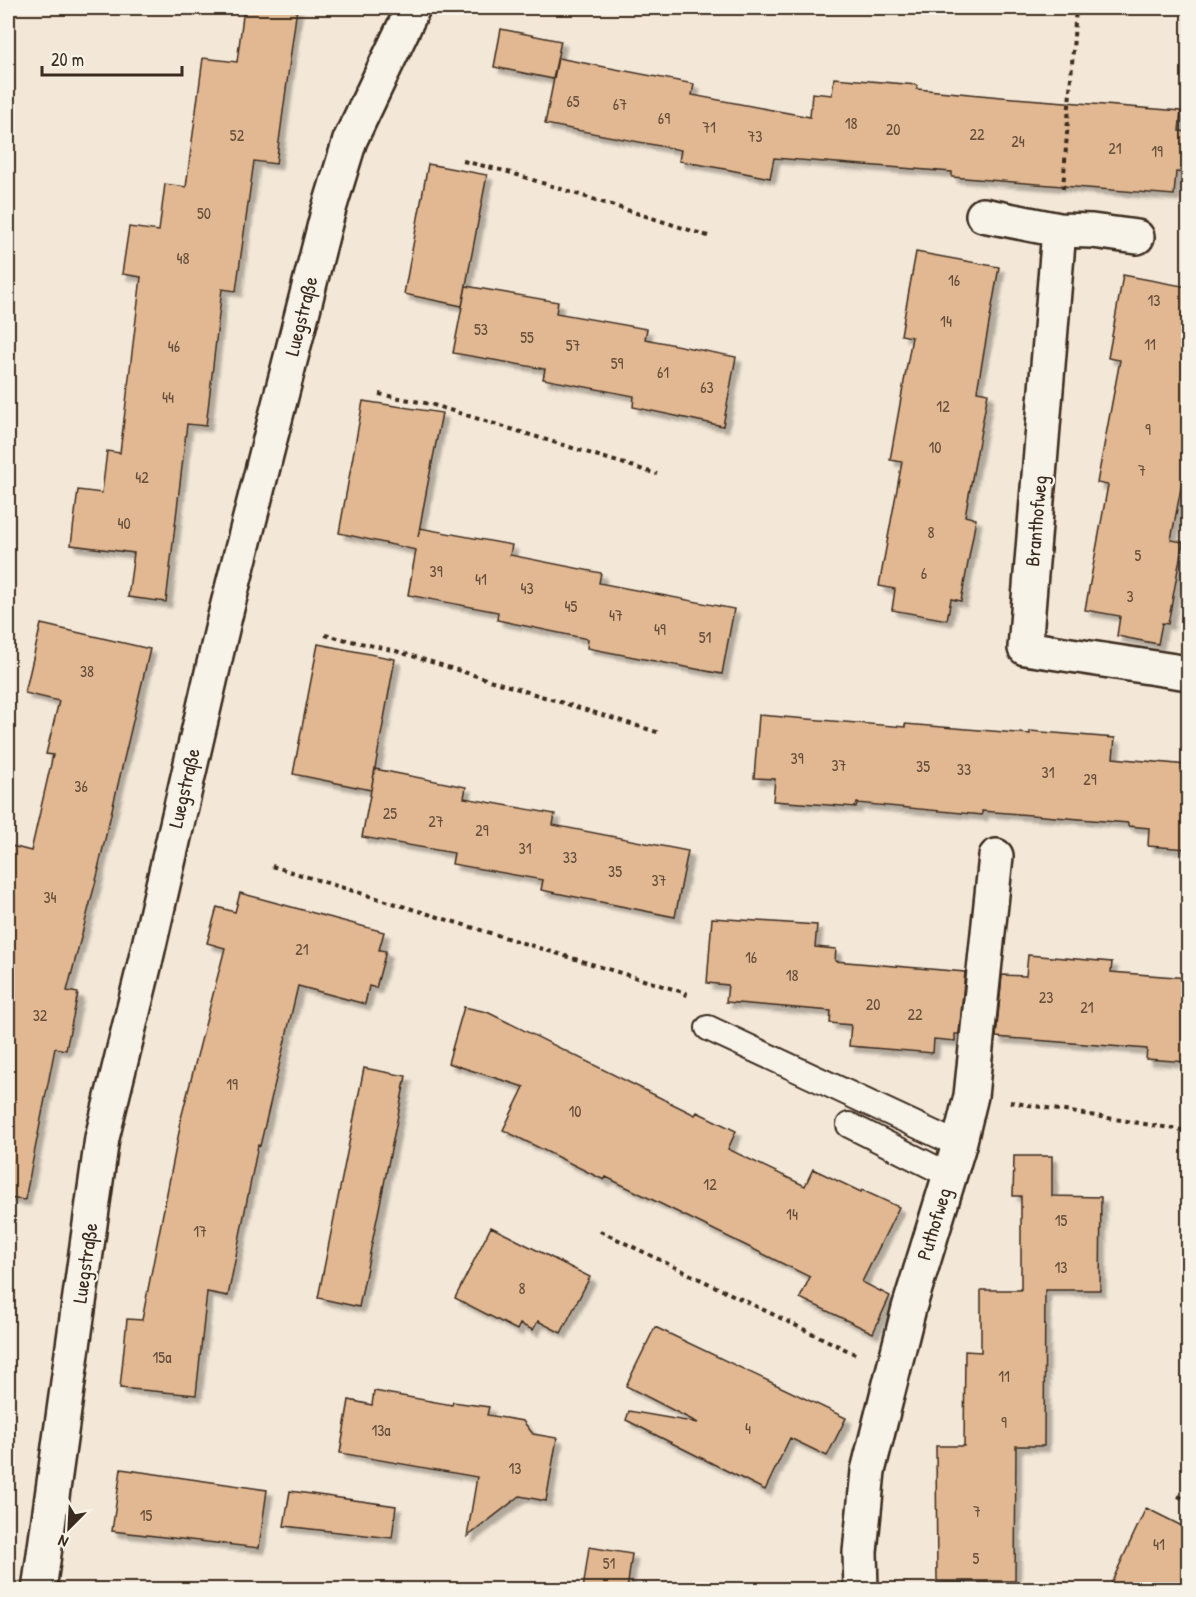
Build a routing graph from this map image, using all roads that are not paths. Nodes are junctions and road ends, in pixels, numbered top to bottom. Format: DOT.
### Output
graph roads {
  1 [pos="413,8"];
  2 [pos="983,215"];
  3 [pos="1059,230"];
  4 [pos="1137,237"];
  5 [pos="1188,673"];
  6 [pos="996,856"];
  7 [pos="708,1028"];
  8 [pos="849,1125"];
  9 [pos="954,1160"];
  10 [pos="39,1590"];
  11 [pos="861,1590"];
  1 -- 10 [label="street, Luegstraße"];
  2 -- 3 [label="street"];
  3 -- 4 [label="street"];
  3 -- 5 [label="street, Branthofweg"];
  6 -- 9 [label="street, Puthofweg"];
  7 -- 9 [label="lane"];
  8 -- 9 [label="lane"];
  9 -- 11 [label="street, Puthofweg"];
}
